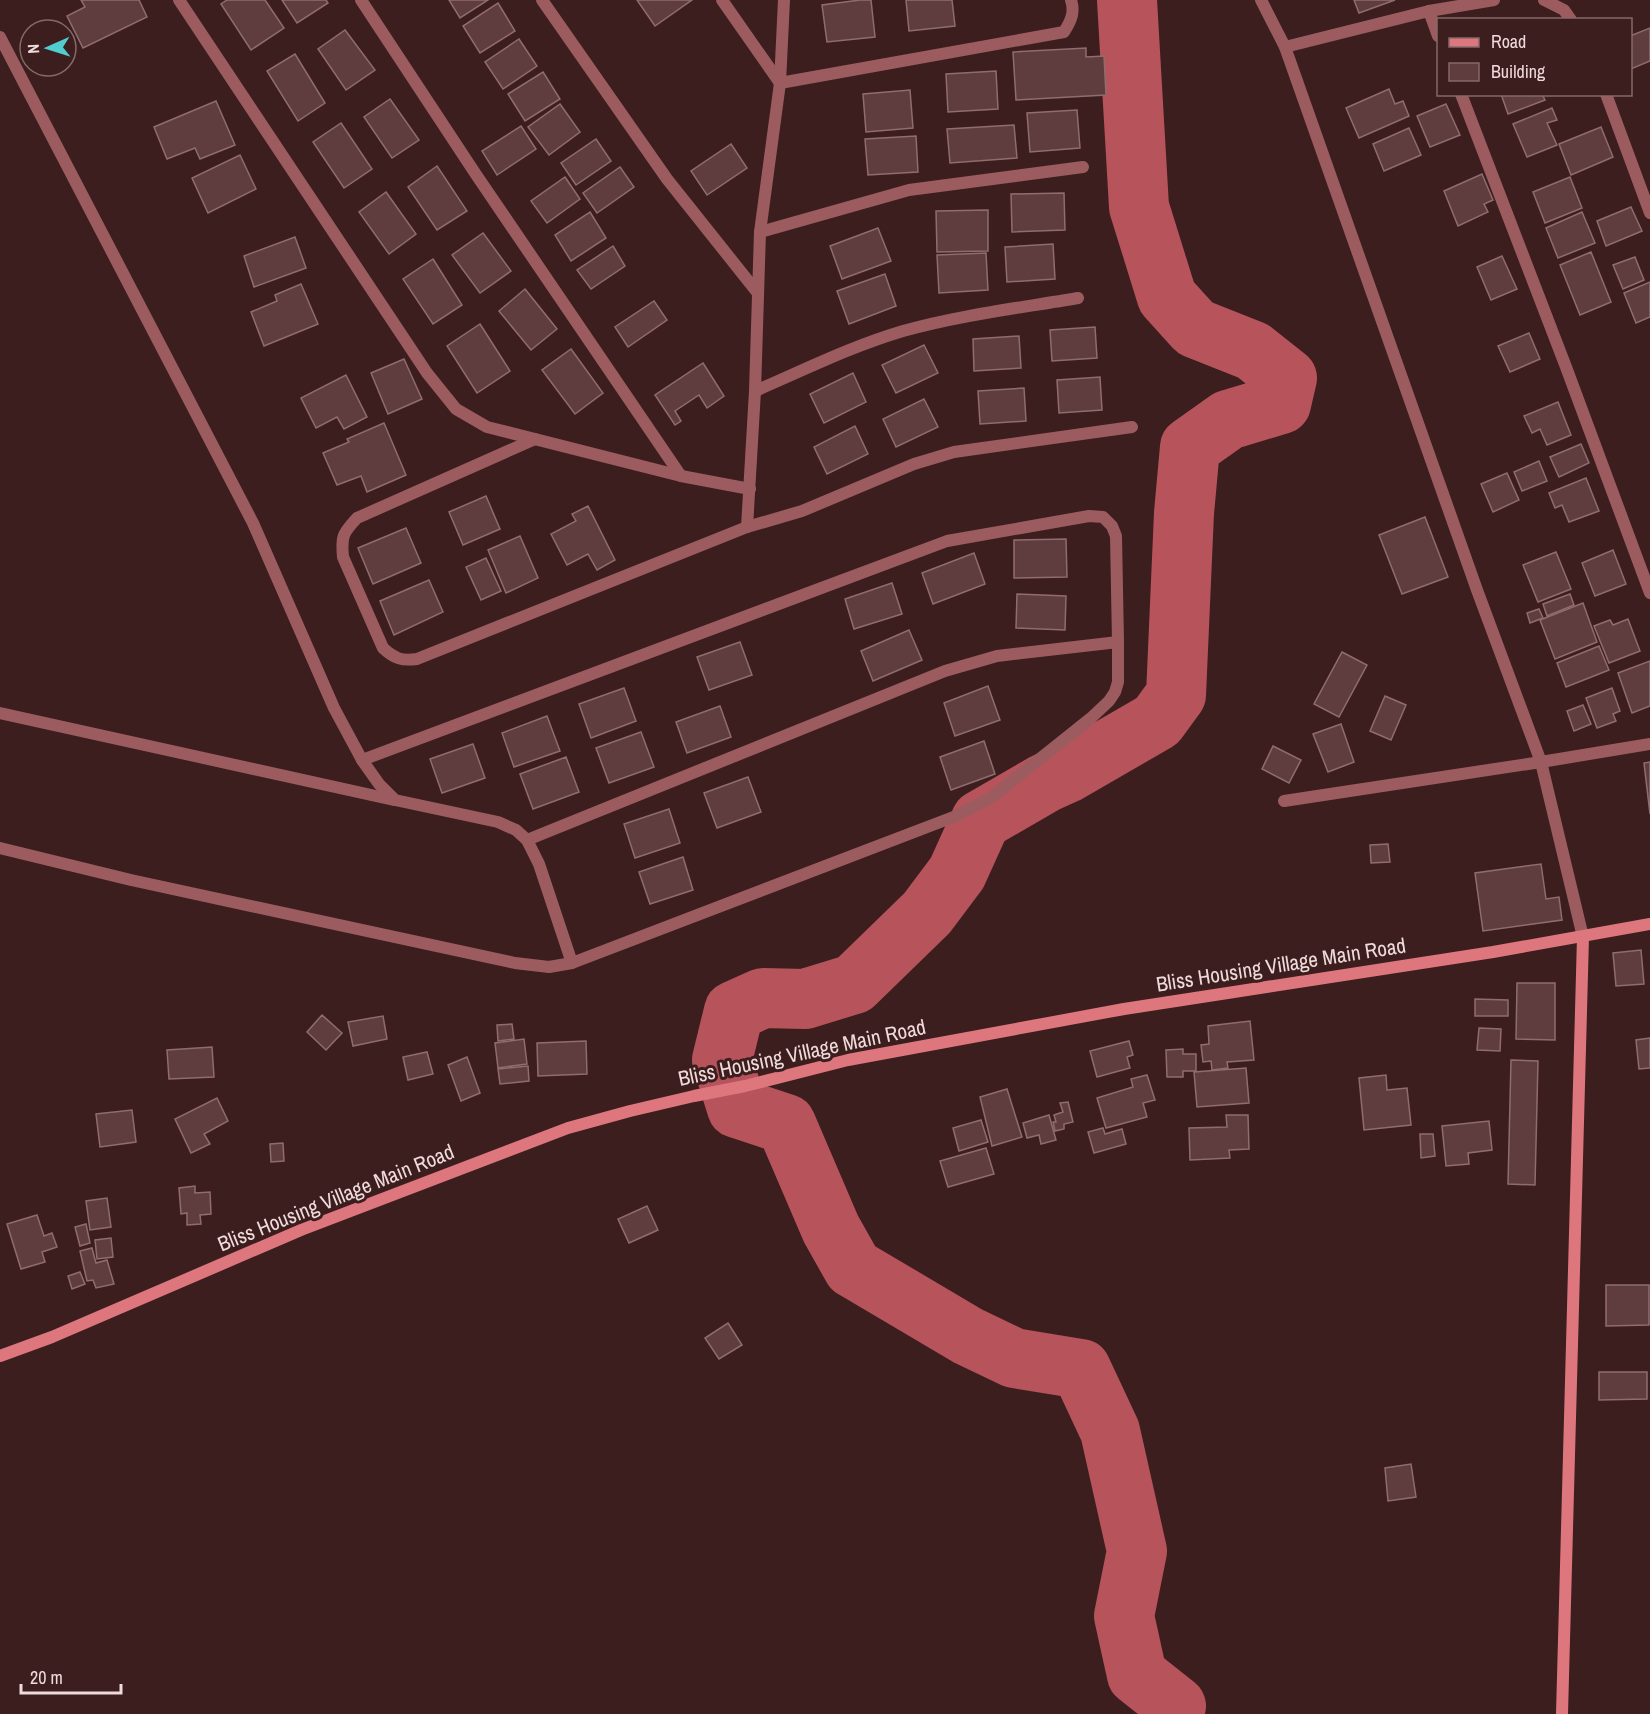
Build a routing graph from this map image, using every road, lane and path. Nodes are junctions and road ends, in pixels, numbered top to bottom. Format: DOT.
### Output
graph roads {
  1 [pos="179,0"];
  2 [pos="361,0"];
  3 [pos="542,0"];
  4 [pos="722,0"];
  5 [pos="784,0"];
  6 [pos="1071,0"];
  7 [pos="1262,0"];
  8 [pos="1494,0"];
  9 [pos="1544,0"];
  10 [pos="1429,11"];
  11 [pos="1570,18"];
  12 [pos="1437,33"];
  13 [pos="0,37"];
  14 [pos="1285,47"];
  15 [pos="780,83"];
  16 [pos="1462,96"];
  17 [pos="1607,96"];
  18 [pos="1083,167"];
  19 [pos="1650,213"];
  20 [pos="760,232"];
  21 [pos="757,292"];
  22 [pos="1078,298"];
  23 [pos="755,391"];
  24 [pos="1132,427"];
  25 [pos="536,440"];
  26 [pos="681,476"];
  27 [pos="750,489"];
  28 [pos="747,527"];
  29 [pos="1650,593"];
  30 [pos="1118,642"];
  31 [pos="0,714"];
  32 [pos="1650,744"];
  33 [pos="362,760"];
  34 [pos="1540,762"];
  35 [pos="395,800"];
  36 [pos="1284,801"];
  37 [pos="527,840"];
  38 [pos="0,848"];
  39 [pos="1650,924"];
  40 [pos="1583,937"];
  41 [pos="572,963"];
  42 [pos="0,1356"];
  43 [pos="1562,1714"];
  1 -- 25 [label="street"];
  2 -- 26 [label="street"];
  3 -- 21 [label="street"];
  4 -- 15 [label="street"];
  5 -- 15 [label="street"];
  6 -- 15 [label="street"];
  7 -- 14 [label="street"];
  8 -- 10 [label="street"];
  9 -- 11 [label="street"];
  10 -- 12 [label="street"];
  10 -- 14 [label="street"];
  13 -- 33 [label="street"];
  14 -- 34 [label="street"];
  15 -- 20 [label="street"];
  16 -- 29 [label="street"];
  17 -- 19 [label="street"];
  18 -- 20 [label="street"];
  20 -- 21 [label="street"];
  21 -- 23 [label="street"];
  22 -- 23 [label="street"];
  23 -- 27 [label="street"];
  24 -- 28 [label="street"];
  25 -- 26 [label="street"];
  25 -- 28 [label="street"];
  26 -- 27 [label="street"];
  27 -- 28 [label="street"];
  30 -- 33 [label="street"];
  30 -- 37 [label="street"];
  30 -- 41 [label="street"];
  31 -- 35 [label="street"];
  32 -- 34 [label="street"];
  33 -- 35 [label="street"];
  34 -- 36 [label="street"];
  34 -- 40 [label="street"];
  35 -- 37 [label="street"];
  37 -- 41 [label="street"];
  38 -- 41 [label="street"];
  39 -- 40 [label="street, Bliss Housing Village Main Road"];
  40 -- 42 [label="street, Bliss Housing Village Main Road"];
  40 -- 43 [label="street"];
}
